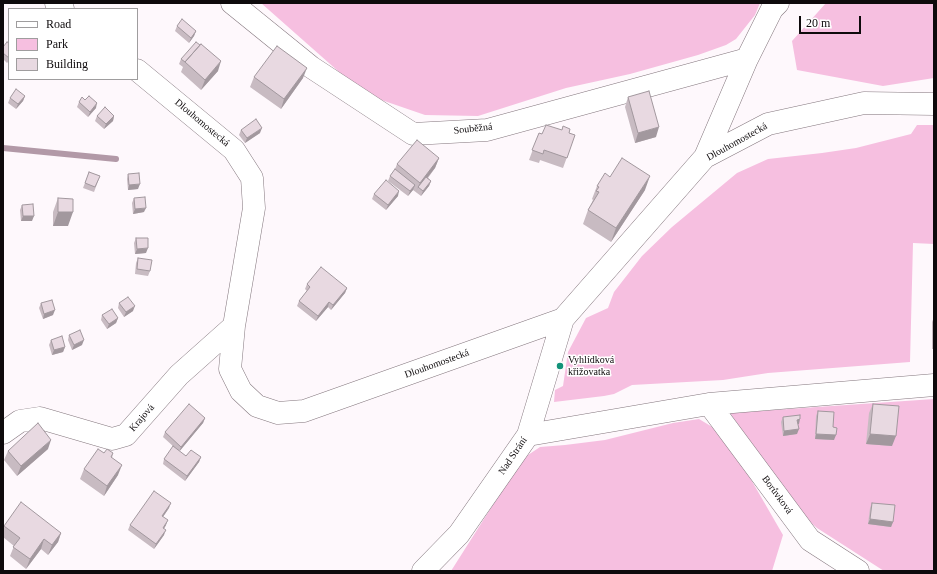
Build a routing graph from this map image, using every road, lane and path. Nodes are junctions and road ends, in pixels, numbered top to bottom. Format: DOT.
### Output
graph roads {
  1 [pos="232,3"];
  2 [pos="778,3"];
  3 [pos="747,59"];
  4 [pos="138,71"];
  5 [pos="934,104"];
  6 [pos="705,157"];
  7 [pos="563,319"];
  8 [pos="234,326"];
  9 [pos="934,385"];
  10 [pos="709,404"];
  11 [pos="3,433"];
  12 [pos="528,435"];
  13 [pos="423,571"];
  14 [pos="858,571"];
  1 -- 3 [label="street, Souběžná"];
  2 -- 3 [label="street"];
  3 -- 6 [label="street"];
  4 -- 8 [label="street, Dlouhomostecká"];
  5 -- 6 [label="street, Dlouhomostecká"];
  6 -- 7 [label="street, Dlouhomostecká"];
  7 -- 8 [label="street, Dlouhomostecká"];
  7 -- 12 [label="street, Nad Strání"];
  8 -- 11 [label="street, Krajová"];
  9 -- 10 [label="street"];
  10 -- 12 [label="street"];
  10 -- 14 [label="street, Borůvková"];
  12 -- 13 [label="street, Nad Strání"];
}
